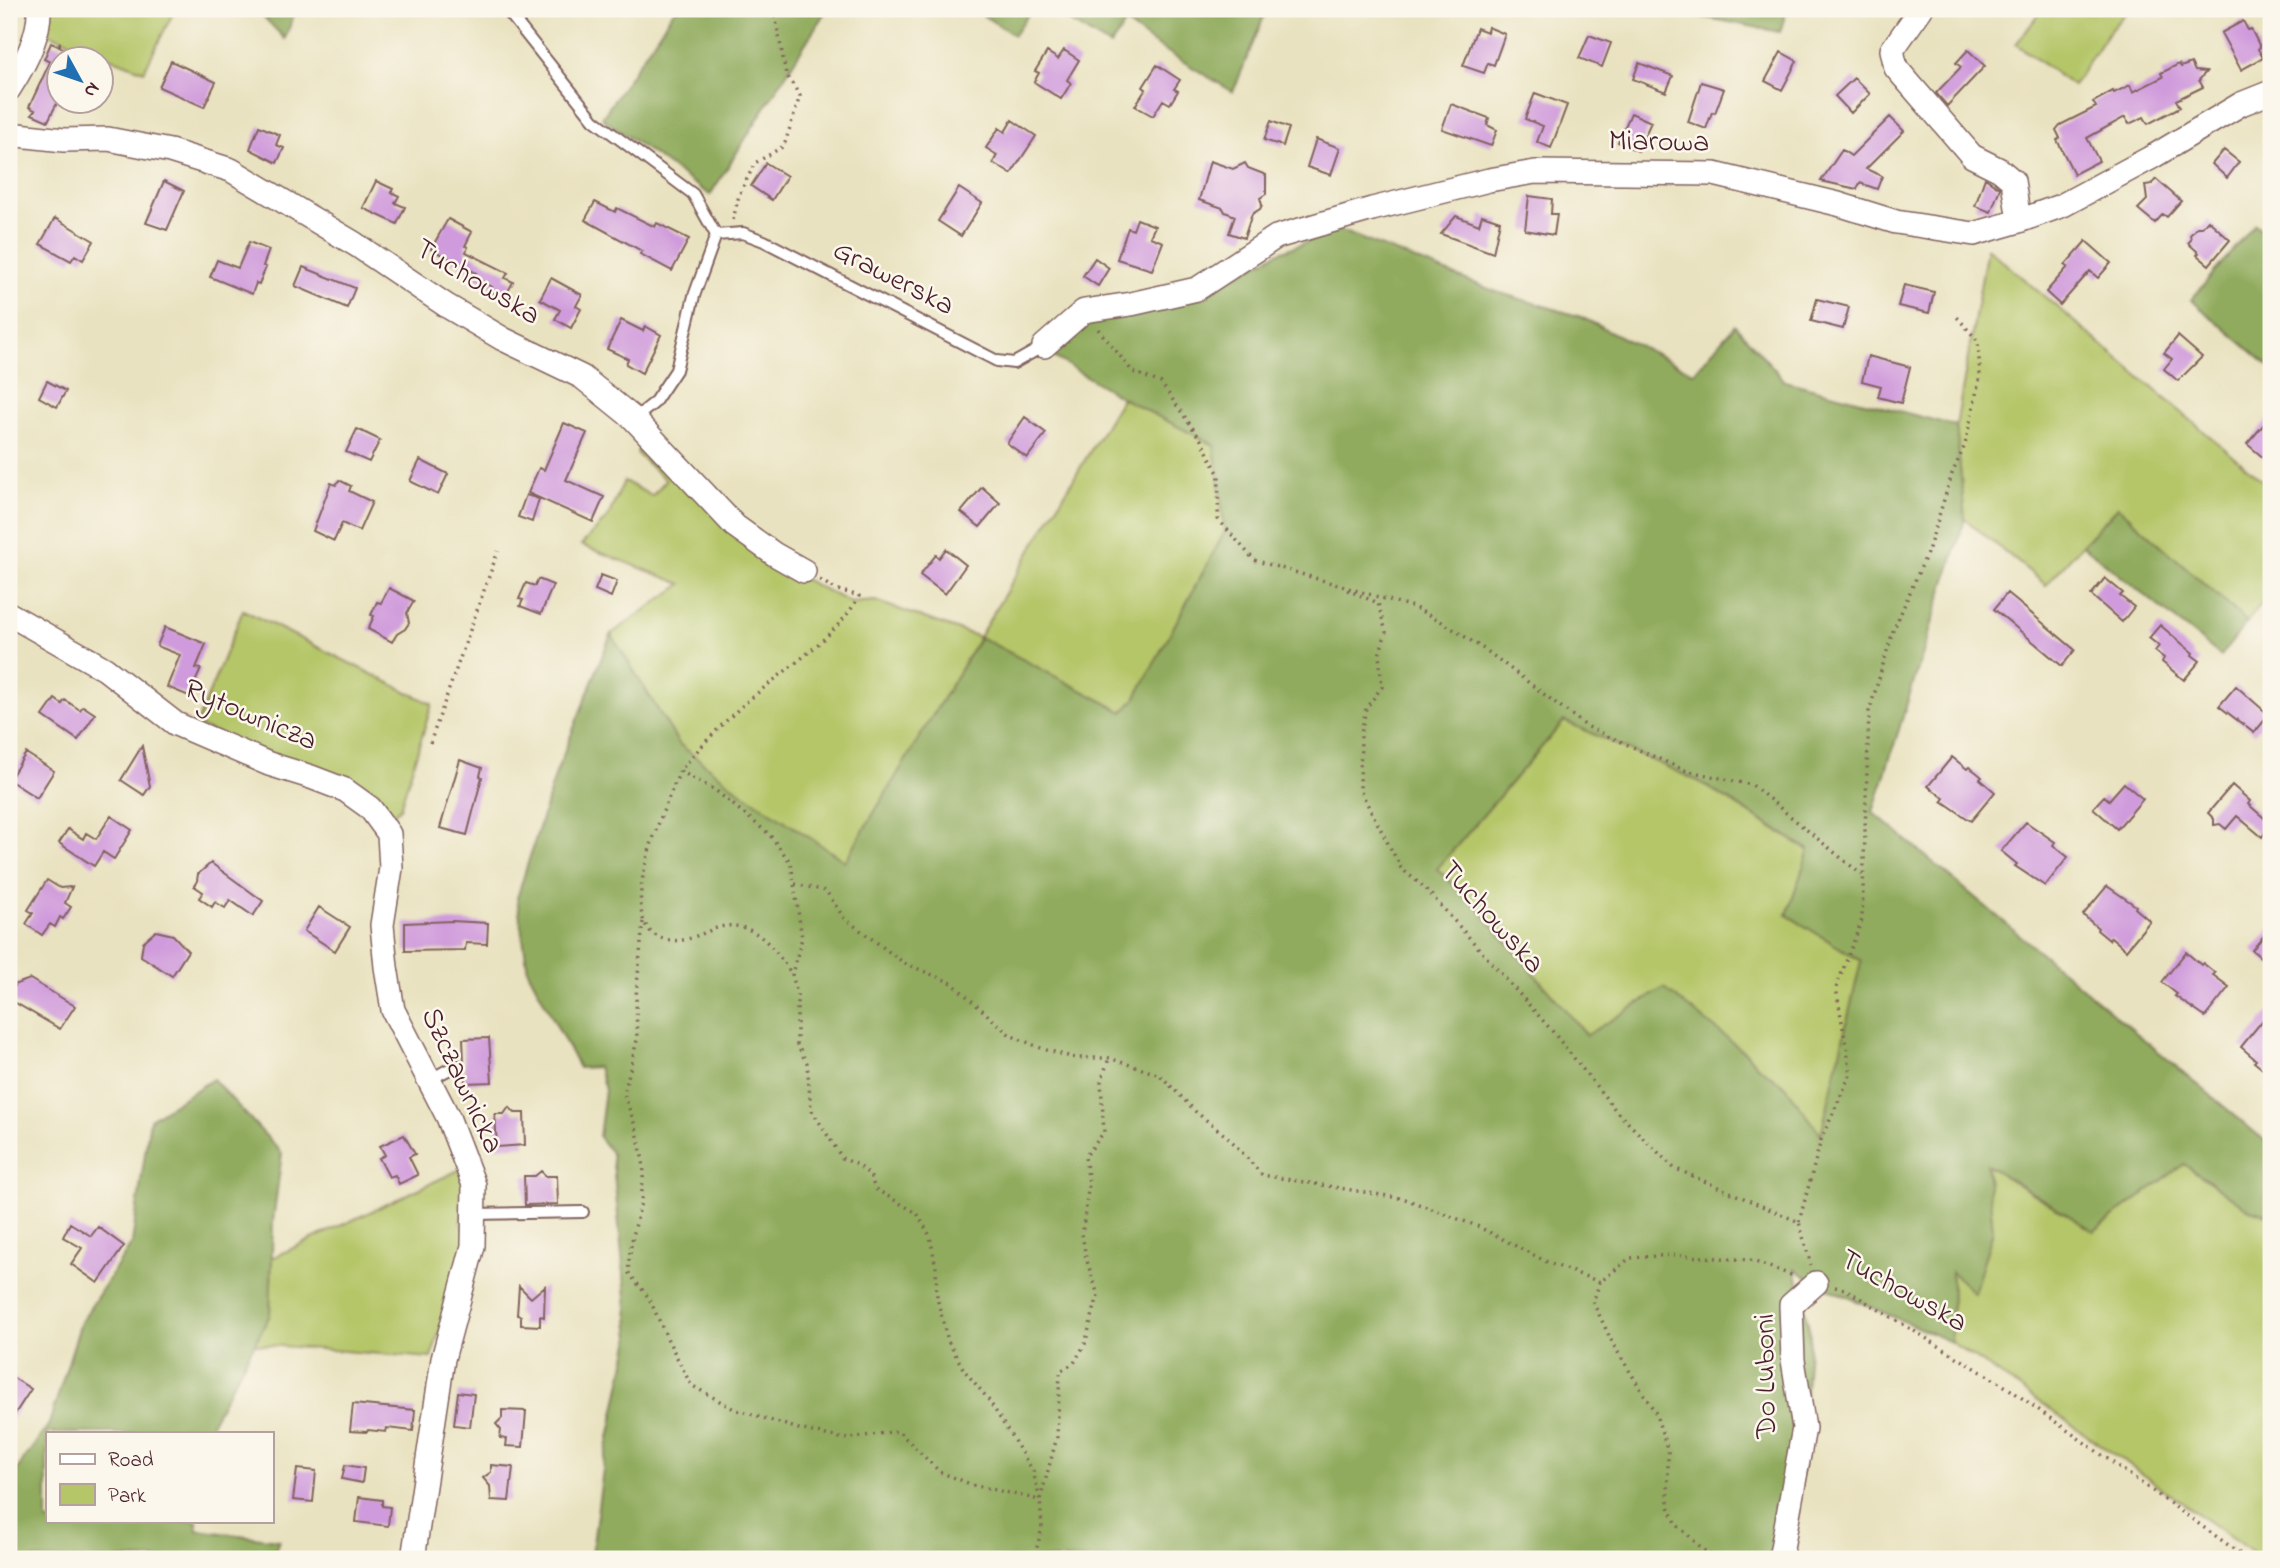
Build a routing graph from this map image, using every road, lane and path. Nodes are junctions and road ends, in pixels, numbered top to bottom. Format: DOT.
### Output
graph roads {
  1 [pos="39,9"];
  2 [pos="506,9"];
  3 [pos="782,9"];
  4 [pos="1921,9"];
  5 [pos="9,89"];
  6 [pos="2271,92"];
  7 [pos="9,134"];
  8 [pos="2019,221"];
  9 [pos="731,230"];
  10 [pos="716,235"];
  11 [pos="1084,312"];
  12 [pos="1957,317"];
  13 [pos="1044,346"];
  14 [pos="634,419"];
  15 [pos="498,551"];
  16 [pos="804,571"];
  17 [pos="1333,584"];
  18 [pos="9,614"];
  19 [pos="430,743"];
  20 [pos="680,771"];
  21 [pos="389,834"];
  22 [pos="1862,875"];
  23 [pos="795,884"];
  24 [pos="643,922"];
  25 [pos="792,974"];
  26 [pos="1109,1058"];
  27 [pos="457,1065"];
  28 [pos="429,1080"];
  29 [pos="583,1212"];
  30 [pos="473,1214"];
  31 [pos="1799,1222"];
  32 [pos="1600,1282"];
  33 [pos="1816,1283"];
  34 [pos="1041,1500"];
  35 [pos="413,1559"];
  36 [pos="1034,1559"];
  37 [pos="1718,1559"];
  38 [pos="1780,1559"];
  39 [pos="2248,1559"];
  1 -- 5 [label="street"];
  2 -- 10 [label="lane"];
  3 -- 9 [label="path"];
  4 -- 8 [label="street"];
  6 -- 8 [label="street, Miarowa"];
  7 -- 14 [label="street, Tuchowska"];
  8 -- 11 [label="street, Miarowa"];
  10 -- 13 [label="lane, Grawerska"];
  10 -- 14 [label="lane"];
  11 -- 13 [label="street"];
  11 -- 17 [label="path"];
  12 -- 22 [label="path"];
  14 -- 16 [label="street, Tuchowska"];
  15 -- 19 [label="path"];
  16 -- 20 [label="path"];
  17 -- 22 [label="path"];
  17 -- 31 [label="path, Tuchowska"];
  18 -- 21 [label="street, Rytownicza"];
  20 -- 23 [label="path"];
  20 -- 24 [label="path"];
  21 -- 28 [label="street, Szczawnicka"];
  22 -- 31 [label="path"];
  23 -- 25 [label="path"];
  23 -- 26 [label="path"];
  24 -- 25 [label="path"];
  24 -- 34 [label="path"];
  25 -- 34 [label="path"];
  26 -- 32 [label="path"];
  26 -- 34 [label="path"];
  27 -- 28 [label="lane"];
  28 -- 30 [label="street, Szczawnicka"];
  29 -- 30 [label="lane"];
  30 -- 35 [label="street, Szczawnicka"];
  31 -- 33 [label="path, Tuchowska"];
  32 -- 33 [label="path"];
  32 -- 37 [label="path"];
  33 -- 38 [label="street, Do Luboni"];
  33 -- 39 [label="path, Tuchowska"];
  34 -- 36 [label="path"];
}
